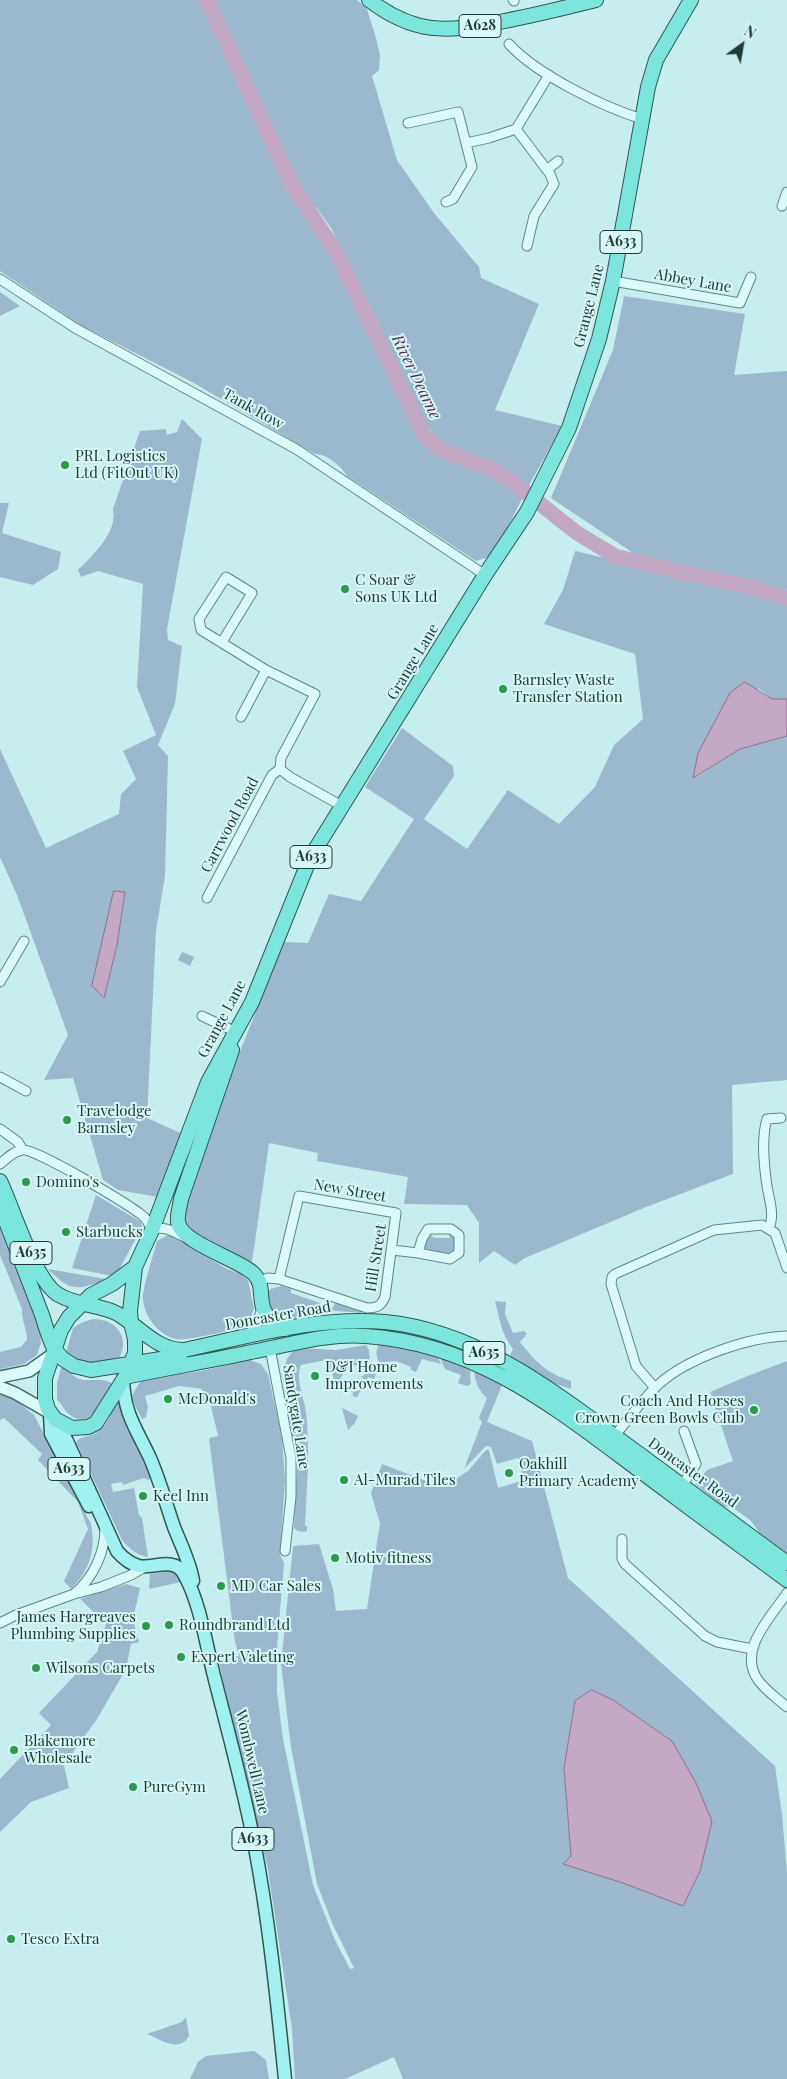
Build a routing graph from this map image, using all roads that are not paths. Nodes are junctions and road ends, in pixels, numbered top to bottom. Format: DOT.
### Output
graph roads {
  1 [pos="369,0"];
  2 [pos="594,0"];
  3 [pos="691,0"];
  4 [pos="508,44"];
  5 [pos="549,75"];
  6 [pos="642,119"];
  7 [pos="408,123"];
  8 [pos="516,128"];
  9 [pos="466,143"];
  10 [pos="558,161"];
  11 [pos="547,170"];
  12 [pos="787,192"];
  13 [pos="446,202"];
  14 [pos="782,206"];
  15 [pos="527,246"];
  16 [pos="751,277"];
  17 [pos="0,279"];
  18 [pos="614,281"];
  19 [pos="484,575"];
  20 [pos="222,642"];
  21 [pos="266,670"];
  22 [pos="241,717"];
  23 [pos="280,769"];
  24 [pos="342,806"];
  25 [pos="207,898"];
  26 [pos="24,941"];
  27 [pos="0,982"];
  28 [pos="202,1016"];
  29 [pos="236,1032"];
  30 [pos="0,1077"];
  31 [pos="26,1091"];
  32 [pos="781,1118"];
  33 [pos="0,1129"];
  34 [pos="22,1150"];
  35 [pos="0,1164"];
  36 [pos="0,1180"];
  37 [pos="0,1206"];
  38 [pos="396,1213"];
  39 [pos="152,1230"];
  40 [pos="772,1230"];
  41 [pos="203,1246"];
  42 [pos="784,1249"];
  43 [pos="392,1250"];
  44 [pos="418,1254"];
  45 [pos="135,1267"];
  46 [pos="787,1268"];
  47 [pos="279,1279"];
  48 [pos="258,1281"];
  49 [pos="84,1304"];
  50 [pos="379,1306"];
  51 [pos="262,1308"];
  52 [pos="130,1323"];
  53 [pos="285,1329"];
  54 [pos="787,1336"];
  55 [pos="247,1337"];
  56 [pos="228,1341"];
  57 [pos="270,1348"];
  58 [pos="54,1351"];
  59 [pos="252,1352"];
  60 [pos="132,1363"];
  61 [pos="0,1377"];
  62 [pos="124,1378"];
  63 [pos="0,1387"];
  64 [pos="655,1388"];
  65 [pos="52,1416"];
  66 [pos="684,1431"];
  67 [pos="610,1441"];
  68 [pos="682,1486"];
  69 [pos="104,1523"];
  70 [pos="175,1530"];
  71 [pos="622,1539"];
  72 [pos="285,1551"];
  73 [pos="787,1563"];
  74 [pos="162,1564"];
  75 [pos="144,1567"];
  76 [pos="787,1580"];
  77 [pos="787,1593"];
  78 [pos="74,1594"];
  79 [pos="195,1603"];
  80 [pos="0,1623"];
  81 [pos="752,1649"];
  82 [pos="787,1707"];
  83 [pos="285,2079"];
  1 -- 2 [label="highway, A628"];
  3 -- 6 [label="highway, Grange Lane / A633"];
  4 -- 5 [label="street"];
  5 -- 6 [label="street"];
  5 -- 8 [label="street"];
  6 -- 18 [label="highway, Grange Lane / A633"];
  7 -- 9 [label="street"];
  8 -- 9 [label="street"];
  8 -- 11 [label="street"];
  9 -- 13 [label="street"];
  10 -- 11 [label="street"];
  11 -- 15 [label="street"];
  12 -- 14 [label="street"];
  16 -- 18 [label="street, Abbey Lane"];
  17 -- 19 [label="street, Tank Row"];
  18 -- 19 [label="highway, Grange Lane / A633"];
  19 -- 24 [label="highway, Grange Lane / A633"];
  20 -- 20 [label="street, Carrwood Road"];
  20 -- 21 [label="street, Carrwood Road"];
  21 -- 22 [label="street"];
  21 -- 23 [label="street, Carrwood Road"];
  23 -- 24 [label="street, Carrwood Road"];
  23 -- 25 [label="street, Carrwood Road"];
  24 -- 29 [label="highway, Grange Lane / A633"];
  26 -- 27 [label="street"];
  28 -- 29 [label="street"];
  29 -- 39 [label="highway, Grange Lane / A633"];
  29 -- 41 [label="highway, A633"];
  30 -- 31 [label="street"];
  32 -- 40 [label="street"];
  33 -- 34 [label="street"];
  34 -- 35 [label="street"];
  34 -- 39 [label="street"];
  36 -- 49 [label="highway, A635"];
  37 -- 58 [label="highway, A635"];
  38 -- 43 [label="street, Hill Street"];
  38 -- 47 [label="street, New Street"];
  39 -- 41 [label="street"];
  39 -- 45 [label="highway, Grange Lane / A633"];
  40 -- 42 [label="street"];
  40 -- 64 [label="street"];
  41 -- 48 [label="highway, A633"];
  42 -- 46 [label="street"];
  43 -- 44 [label="street"];
  43 -- 50 [label="street, Hill Street"];
  44 -- 44 [label="street"];
  45 -- 49 [label="highway, Grange Lane / A633"];
  45 -- 52 [label="highway, A633"];
  47 -- 48 [label="street, Doncaster Road"];
  47 -- 50 [label="street, Doncaster Road"];
  48 -- 51 [label="highway"];
  49 -- 52 [label="highway, A635"];
  49 -- 58 [label="highway"];
  51 -- 53 [label="highway"];
  51 -- 55 [label="street"];
  52 -- 56 [label="highway, Doncaster Road / A635"];
  52 -- 60 [label="highway"];
  53 -- 55 [label="highway, Doncaster Road / A635"];
  53 -- 67 [label="highway, Doncaster Road / A635"];
  54 -- 64 [label="street"];
  55 -- 56 [label="highway, Doncaster Road / A635"];
  56 -- 57 [label="highway"];
  57 -- 59 [label="highway, Doncaster Road / A635"];
  57 -- 67 [label="highway, Doncaster Road / A635"];
  57 -- 72 [label="street, Sandygate Lane"];
  58 -- 60 [label="highway"];
  58 -- 61 [label="main road"];
  58 -- 65 [label="highway"];
  59 -- 60 [label="highway"];
  59 -- 62 [label="highway, Doncaster Road / A635"];
  60 -- 62 [label="highway"];
  62 -- 65 [label="highway"];
  62 -- 70 [label="main road, Wombwell Lane / A633"];
  63 -- 65 [label="main road"];
  64 -- 67 [label="street"];
  65 -- 69 [label="main road, A633"];
  66 -- 68 [label="street"];
  67 -- 68 [label="highway, Doncaster Road / A635"];
  67 -- 76 [label="highway, Doncaster Road / A635"];
  68 -- 73 [label="highway, Doncaster Road / A635"];
  69 -- 75 [label="main road, A633"];
  69 -- 78 [label="street"];
  70 -- 74 [label="main road, A633"];
  70 -- 79 [label="main road, Wombwell Lane / A633"];
  71 -- 81 [label="street"];
  74 -- 75 [label="main road"];
  74 -- 79 [label="main road, Wombwell Lane / A633"];
  75 -- 78 [label="street"];
  77 -- 81 [label="street"];
  78 -- 80 [label="street"];
  79 -- 83 [label="main road, Wombwell Lane / A633"];
  81 -- 82 [label="street"];
}
